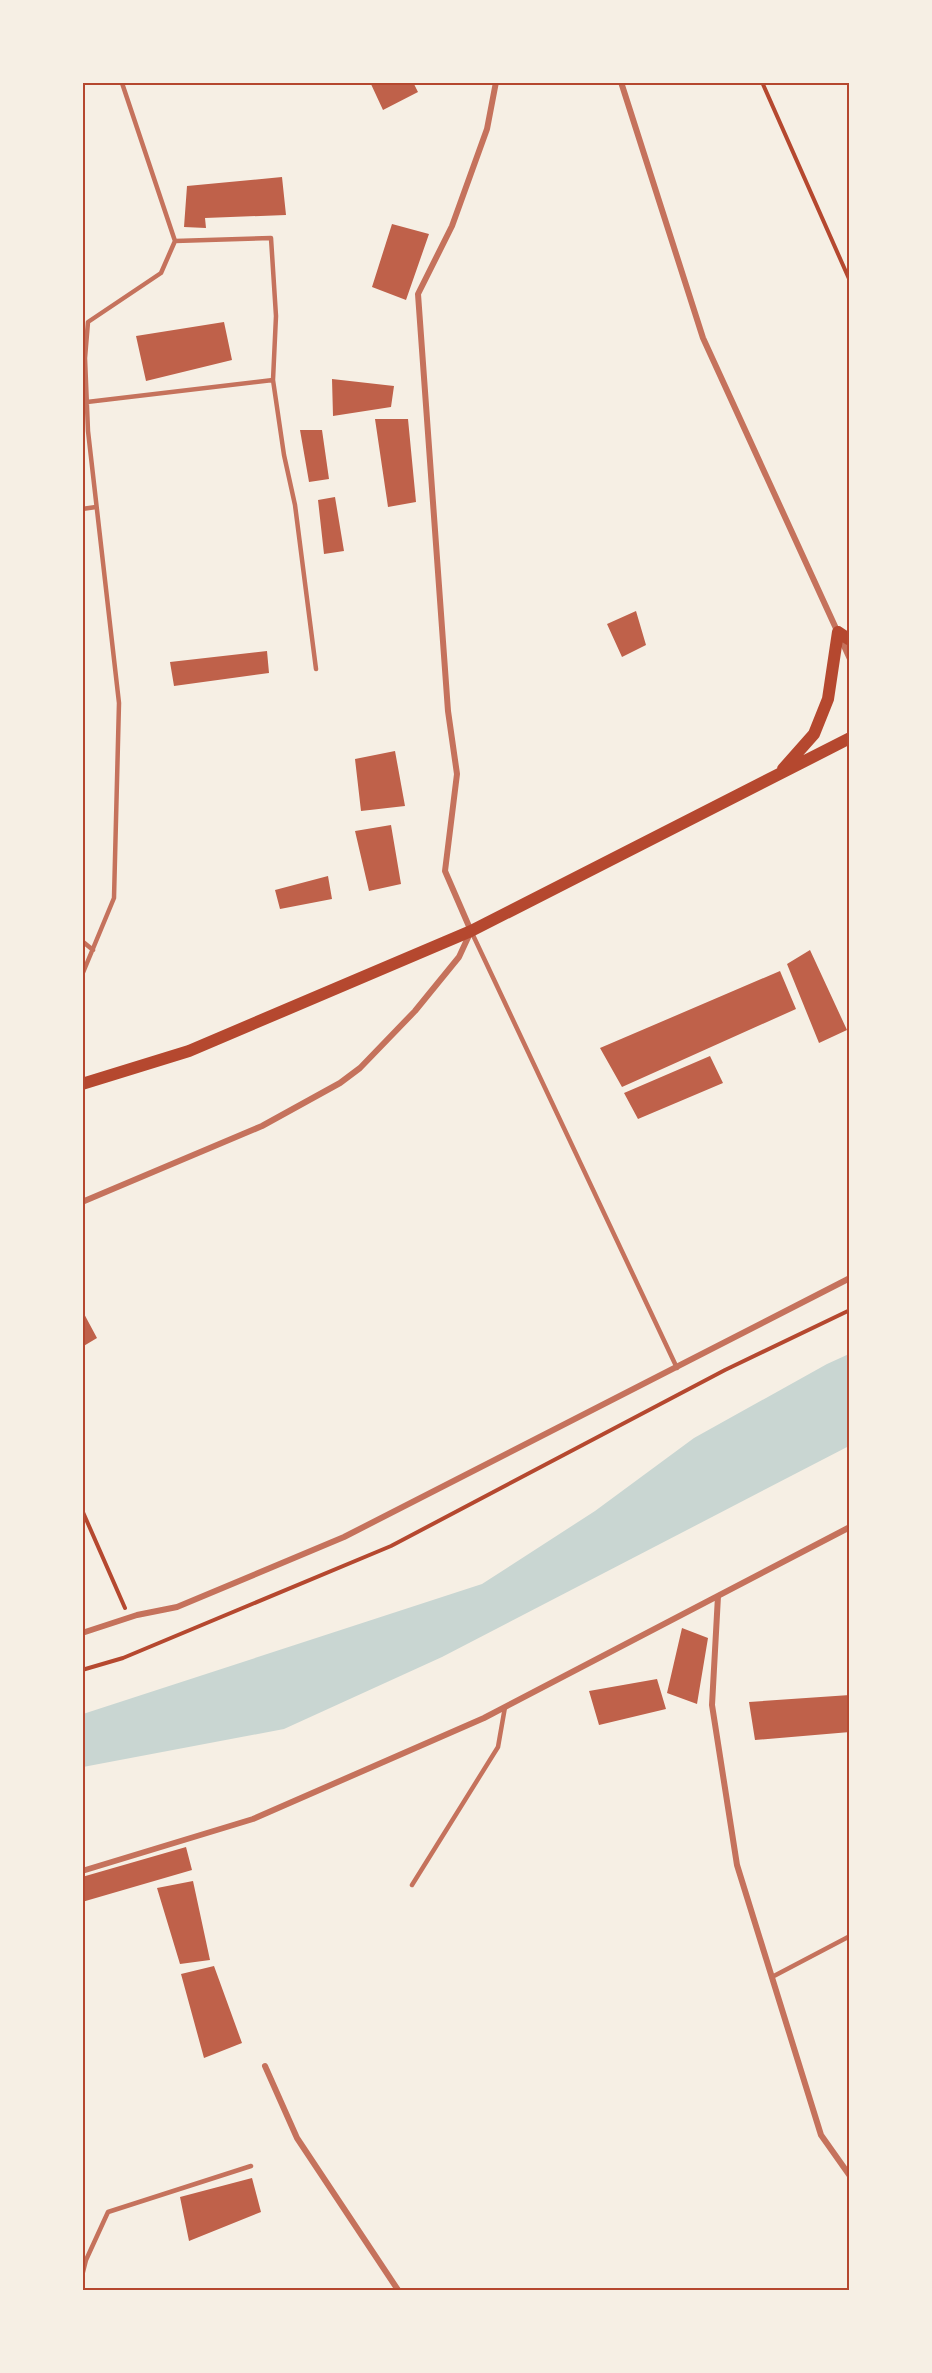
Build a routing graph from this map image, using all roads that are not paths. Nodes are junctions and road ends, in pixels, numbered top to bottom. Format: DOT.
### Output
graph roads {
  1 [pos="496,82"];
  2 [pos="621,82"];
  3 [pos="122,83"];
  4 [pos="175,241"];
  5 [pos="273,380"];
  6 [pos="87,402"];
  7 [pos="96,507"];
  8 [pos="82,509"];
  9 [pos="838,632"];
  10 [pos="849,640"];
  11 [pos="849,659"];
  12 [pos="316,669"];
  13 [pos="849,738"];
  14 [pos="777,775"];
  15 [pos="471,932"];
  16 [pos="82,941"];
  17 [pos="93,950"];
  18 [pos="82,975"];
  19 [pos="82,1084"];
  20 [pos="82,1202"];
  21 [pos="849,1278"];
  22 [pos="677,1368"];
  23 [pos="849,1527"];
  24 [pos="718,1596"];
  25 [pos="82,1633"];
  26 [pos="505,1707"];
  27 [pos="82,1870"];
  28 [pos="412,1885"];
  29 [pos="849,1936"];
  30 [pos="772,1977"];
  31 [pos="264,2066"];
  32 [pos="251,2166"];
  33 [pos="849,2176"];
  34 [pos="82,2276"];
  35 [pos="398,2290"];
  1 -- 15 [label="street"];
  2 -- 9 [label="street"];
  3 -- 4 [label="lane"];
  4 -- 5 [label="lane"];
  4 -- 6 [label="lane"];
  5 -- 6 [label="lane"];
  5 -- 12 [label="lane"];
  6 -- 7 [label="lane"];
  7 -- 8 [label="lane"];
  7 -- 17 [label="lane"];
  9 -- 10 [label="main road"];
  9 -- 11 [label="street"];
  9 -- 14 [label="main road"];
  13 -- 14 [label="main road"];
  14 -- 15 [label="main road"];
  15 -- 19 [label="main road"];
  15 -- 20 [label="street"];
  15 -- 22 [label="lane"];
  16 -- 17 [label="lane"];
  17 -- 18 [label="lane"];
  21 -- 22 [label="street"];
  22 -- 25 [label="street"];
  23 -- 24 [label="street"];
  24 -- 26 [label="street"];
  24 -- 30 [label="street"];
  26 -- 27 [label="street"];
  26 -- 28 [label="lane"];
  29 -- 30 [label="lane"];
  30 -- 33 [label="street"];
  31 -- 35 [label="street"];
  32 -- 34 [label="lane"];
}
